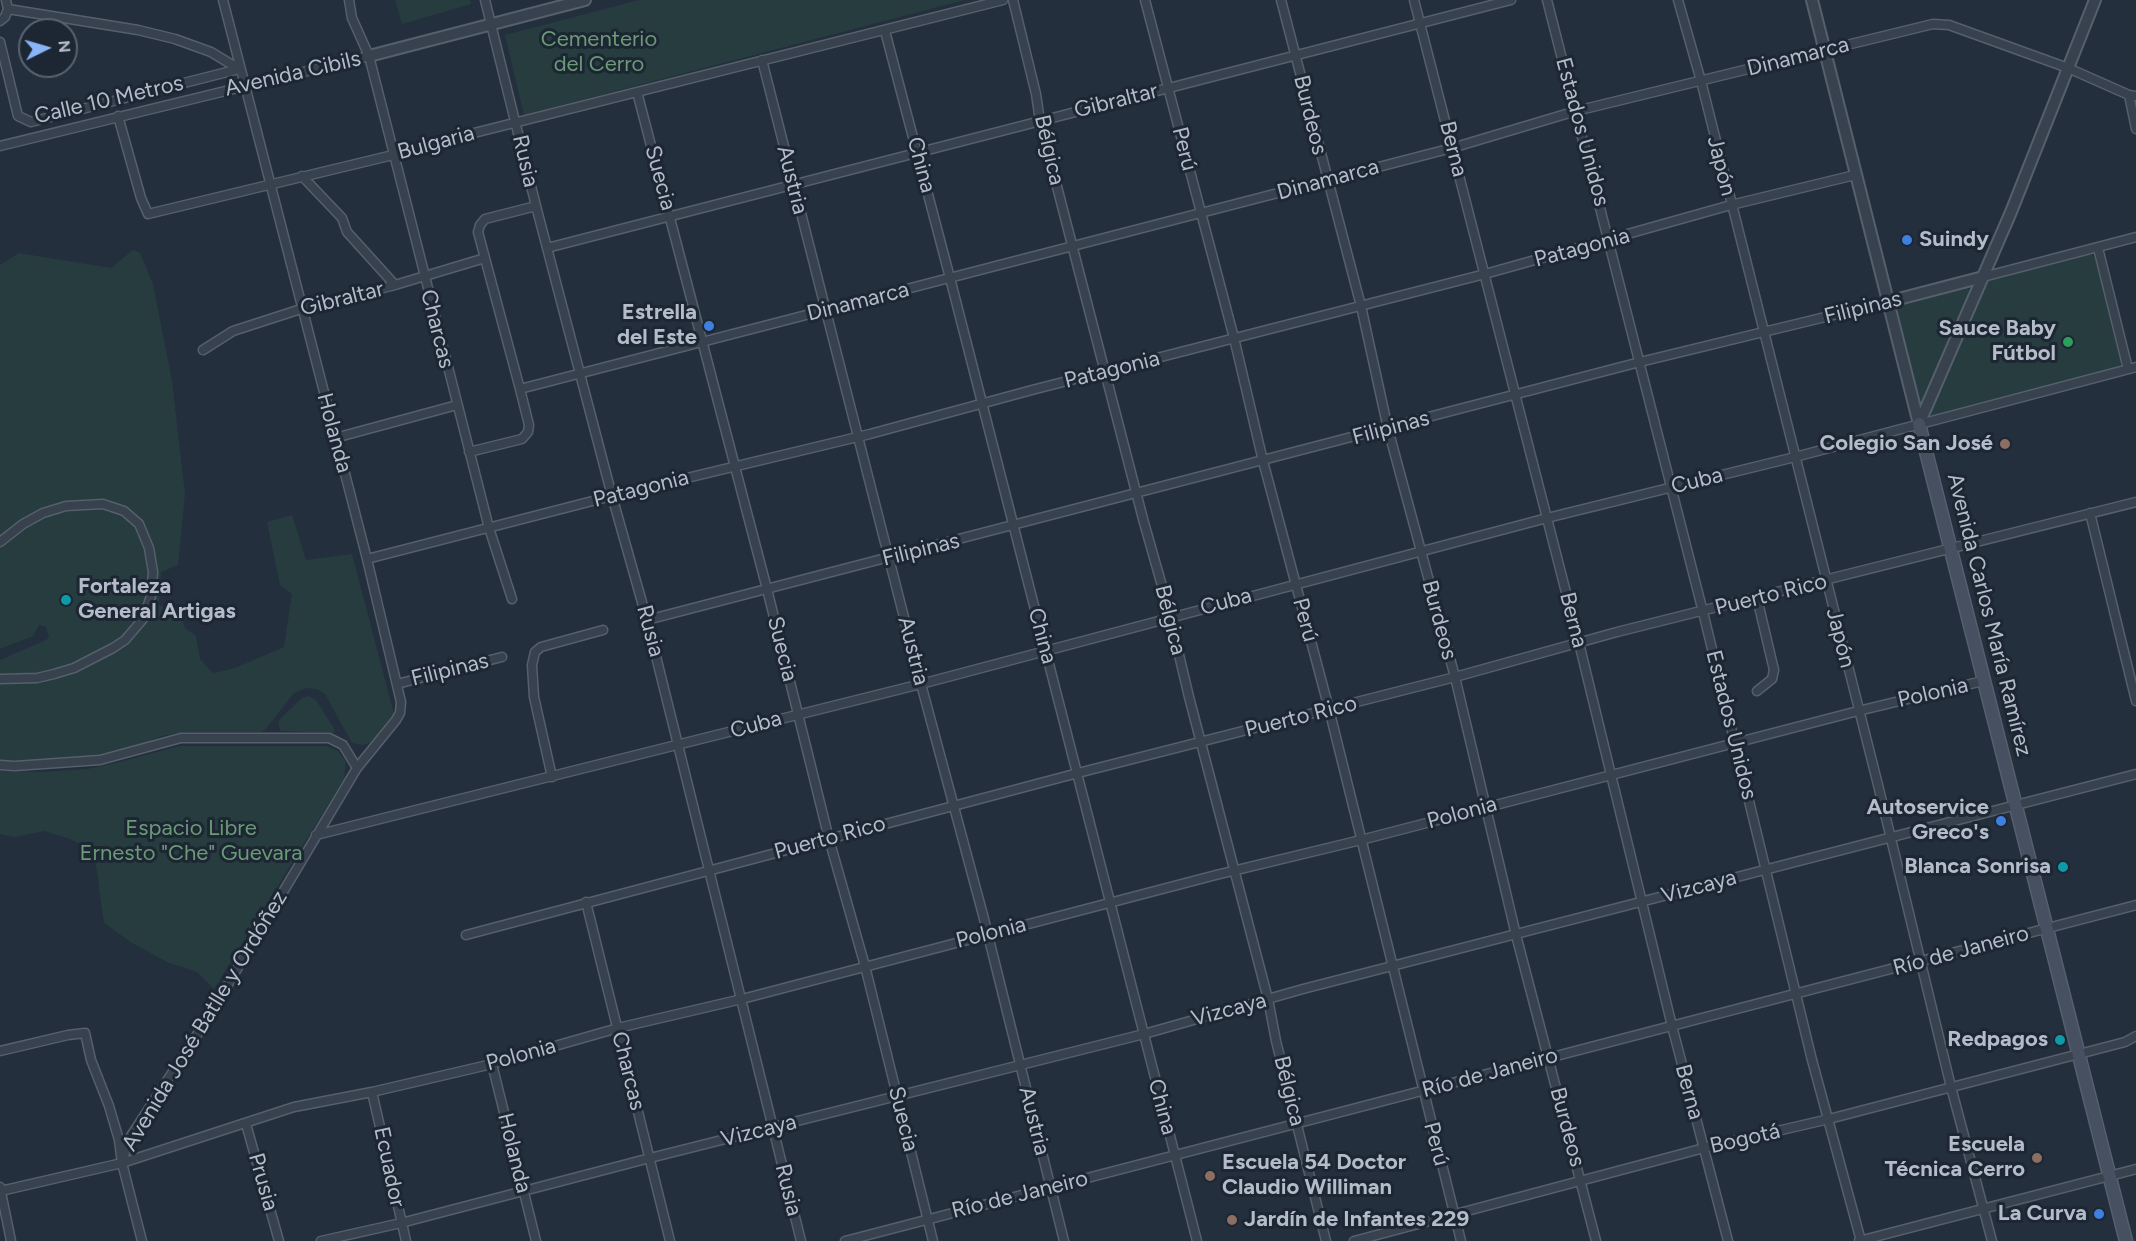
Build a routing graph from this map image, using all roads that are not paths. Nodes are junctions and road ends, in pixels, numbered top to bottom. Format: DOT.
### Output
graph roads {
  1 [pos="223,0"];
  2 [pos="349,0"];
  3 [pos="485,0"];
  4 [pos="585,0"];
  5 [pos="1003,0"];
  6 [pos="1013,0"];
  7 [pos="1145,0"];
  8 [pos="1281,0"];
  9 [pos="1414,0"];
  10 [pos="1511,0"];
  11 [pos="1547,0"];
  12 [pos="1678,0"];
  13 [pos="1812,0"];
  14 [pos="2096,0"];
  15 [pos="7,4"];
  16 [pos="0,21"];
  17 [pos="491,23"];
  18 [pos="1421,25"];
  19 [pos="885,31"];
  20 [pos="0,42"];
  21 [pos="1824,50"];
  22 [pos="369,56"];
  23 [pos="1296,57"];
  24 [pos="762,60"];
  25 [pos="2068,68"];
  26 [pos="239,69"];
  27 [pos="1701,81"];
  28 [pos="244,85"];
  29 [pos="1168,88"];
  30 [pos="637,92"];
  31 [pos="2133,96"];
  32 [pos="1576,111"];
  33 [pos="118,116"];
  34 [pos="1040,121"];
  35 [pos="516,122"];
  36 [pos="2136,129"];
  37 [pos="0,146"];
  38 [pos="1452,148"];
  39 [pos="918,152"];
  40 [pos="393,155"];
  41 [pos="1855,175"];
  42 [pos="302,176"];
  43 [pos="1327,180"];
  44 [pos="269,184"];
  45 [pos="793,184"];
  46 [pos="1731,205"];
  47 [pos="536,206"];
  48 [pos="1200,213"];
  49 [pos="670,215"];
  50 [pos="2136,237"];
  51 [pos="1610,241"];
  52 [pos="1073,245"];
  53 [pos="547,248"];
  54 [pos="2098,248"];
  55 [pos="485,258"];
  56 [pos="1485,274"];
  57 [pos="424,277"];
  58 [pos="1983,277"];
  59 [pos="950,278"];
  60 [pos="395,285"];
  61 [pos="1887,302"];
  62 [pos="1361,306"];
  63 [pos="301,309"];
  64 [pos="826,310"];
  65 [pos="1764,333"];
  66 [pos="1234,338"];
  67 [pos="702,341"];
  68 [pos="203,350"];
  69 [pos="1640,362"];
  70 [pos="2132,368"];
  71 [pos="1105,372"];
  72 [pos="581,373"];
  73 [pos="520,389"];
  74 [pos="1515,395"];
  75 [pos="982,404"];
  76 [pos="457,405"];
  77 [pos="1919,424"];
  78 [pos="1389,429"];
  79 [pos="858,436"];
  80 [pos="335,438"];
  81 [pos="470,452"];
  82 [pos="1795,457"];
  83 [pos="1263,461"];
  84 [pos="734,466"];
  85 [pos="1671,487"];
  86 [pos="1137,494"];
  87 [pos="612,496"];
  88 [pos="2136,502"];
  89 [pos="2090,513"];
  90 [pos="1547,518"];
  91 [pos="1013,526"];
  92 [pos="489,528"];
  93 [pos="0,542"];
  94 [pos="1949,549"];
  95 [pos="1420,551"];
  96 [pos="889,558"];
  97 [pos="367,559"];
  98 [pos="1826,581"];
  99 [pos="1295,584"];
  100 [pos="767,589"];
  101 [pos="1757,598"];
  102 [pos="512,599"];
  103 [pos="1703,612"];
  104 [pos="1170,617"];
  105 [pos="647,620"];
  106 [pos="603,630"];
  107 [pos="1579,643"];
  108 [pos="1046,651"];
  109 [pos="502,657"];
  110 [pos="1455,677"];
  111 [pos="0,679"];
  112 [pos="1983,681"];
  113 [pos="397,684"];
  114 [pos="921,684"];
  115 [pos="1757,691"];
  116 [pos="2136,701"];
  117 [pos="1329,709"];
  118 [pos="1858,711"];
  119 [pos="799,714"];
  120 [pos="1201,742"];
  121 [pos="1734,743"];
  122 [pos="679,746"];
  123 [pos="0,765"];
  124 [pos="357,768"];
  125 [pos="1078,773"];
  126 [pos="2136,774"];
  127 [pos="1612,775"];
  128 [pos="552,777"];
  129 [pos="2015,804"];
  130 [pos="955,806"];
  131 [pos="1486,806"];
  132 [pos="316,835"];
  133 [pos="1889,837"];
  134 [pos="829,838"];
  135 [pos="1361,840"];
  136 [pos="710,870"];
  137 [pos="1765,870"];
  138 [pos="1235,871"];
  139 [pos="586,902"];
  140 [pos="1641,902"];
  141 [pos="1111,903"];
  142 [pos="2136,905"];
  143 [pos="2046,928"];
  144 [pos="987,934"];
  145 [pos="466,935"];
  146 [pos="1516,935"];
  147 [pos="1920,961"];
  148 [pos="865,966"];
  149 [pos="1392,967"];
  150 [pos="1796,994"];
  151 [pos="742,999"];
  152 [pos="1268,999"];
  153 [pos="1672,1026"];
  154 [pos="618,1028"];
  155 [pos="1144,1034"];
  156 [pos="2136,1036"];
  157 [pos="0,1051"];
  158 [pos="2079,1054"];
  159 [pos="1548,1057"];
  160 [pos="492,1064"];
  161 [pos="1019,1065"];
  162 [pos="1951,1087"];
  163 [pos="1422,1090"];
  164 [pos="372,1092"];
  165 [pos="897,1096"];
  166 [pos="1829,1119"];
  167 [pos="1297,1123"];
  168 [pos="246,1124"];
  169 [pos="772,1128"];
  170 [pos="1704,1148"];
  171 [pos="1175,1155"];
  172 [pos="650,1158"];
  173 [pos="122,1163"];
  174 [pos="2136,1168"];
  175 [pos="2109,1176"];
  176 [pos="1581,1181"];
  177 [pos="1051,1188"];
  178 [pos="1,1189"];
  179 [pos="523,1190"];
  180 [pos="1984,1208"];
  181 [pos="1455,1215"];
  182 [pos="927,1218"];
  183 [pos="401,1223"];
  184 [pos="11,1241"];
  185 [pos="142,1241"];
  186 [pos="279,1241"];
  187 [pos="321,1241"];
  188 [pos="406,1241"];
  189 [pos="536,1241"];
  190 [pos="670,1241"];
  191 [pos="801,1241"];
  192 [pos="845,1241"];
  193 [pos="933,1241"];
  194 [pos="1064,1241"];
  195 [pos="1197,1241"];
  196 [pos="1326,1241"];
  197 [pos="1354,1241"];
  198 [pos="1461,1241"];
  199 [pos="1596,1241"];
  200 [pos="1728,1241"];
  201 [pos="1860,1241"];
  202 [pos="1992,1241"];
  203 [pos="2126,1241"];
  1 -- 26 [label="street, Holanda"];
  2 -- 22 [label="street, Charcas"];
  3 -- 17 [label="street, Rusia"];
  4 -- 17 [label="street, Avenida Cibils"];
  5 -- 19 [label="street, Bulgaria"];
  6 -- 34 [label="street, Bélgica"];
  7 -- 29 [label="street, Perú"];
  8 -- 23 [label="street, Burdeos"];
  9 -- 18 [label="street, Berna"];
  10 -- 18 [label="street, Gibraltar"];
  11 -- 32 [label="street, Estados Unidos"];
  12 -- 27 [label="street, Japón"];
  13 -- 21 [label="street, Avenida Carlos María Ramírez"];
  14 -- 25 [label="street"];
  15 -- 16 [label="street"];
  15 -- 26 [label="street"];
  17 -- 22 [label="street, Avenida Cibils"];
  17 -- 35 [label="street, Rusia"];
  18 -- 23 [label="street, Gibraltar"];
  18 -- 38 [label="street, Berna"];
  19 -- 24 [label="street, Bulgaria"];
  19 -- 39 [label="street, China"];
  20 -- 26 [label="street, Calle 10 Metros"];
  21 -- 25 [label="street, Dinamarca"];
  21 -- 27 [label="street, Dinamarca"];
  21 -- 41 [label="street, Avenida Carlos María Ramírez"];
  22 -- 28 [label="street, Avenida Cibils"];
  22 -- 40 [label="street, Charcas"];
  23 -- 29 [label="street, Gibraltar"];
  23 -- 43 [label="street, Burdeos"];
  24 -- 30 [label="street, Bulgaria"];
  24 -- 45 [label="street, Austria"];
  25 -- 31 [label="street, Dinamarca"];
  25 -- 58 [label="street"];
  26 -- 28 [label="street, Holanda"];
  27 -- 32 [label="street, Dinamarca"];
  27 -- 46 [label="street, Japón"];
  28 -- 33 [label="street, Avenida Cibils"];
  28 -- 44 [label="street, Holanda"];
  29 -- 34 [label="street, Gibraltar"];
  29 -- 48 [label="street, Perú"];
  30 -- 35 [label="street, Bulgaria"];
  30 -- 49 [label="street, Suecia"];
  31 -- 36 [label="street"];
  32 -- 38 [label="street, Dinamarca"];
  32 -- 51 [label="street, Estados Unidos"];
  33 -- 37 [label="street, Avenida Cibils"];
  33 -- 44 [label="street, Bulgaria"];
  34 -- 39 [label="street, Gibraltar"];
  34 -- 52 [label="street, Bélgica"];
  35 -- 40 [label="street, Bulgaria"];
  35 -- 47 [label="street, Rusia"];
  38 -- 43 [label="street, Dinamarca"];
  38 -- 56 [label="street, Berna"];
  39 -- 45 [label="street, Gibraltar"];
  39 -- 59 [label="street, China"];
  40 -- 42 [label="street, Bulgaria"];
  40 -- 57 [label="street, Charcas"];
  41 -- 46 [label="street, Patagonia"];
  41 -- 61 [label="street, Avenida Carlos María Ramírez"];
  42 -- 44 [label="street, Bulgaria"];
  42 -- 60 [label="street"];
  43 -- 48 [label="street, Dinamarca"];
  43 -- 62 [label="street, Burdeos"];
  44 -- 63 [label="street, Holanda"];
  45 -- 49 [label="street, Gibraltar"];
  45 -- 64 [label="street, Austria"];
  46 -- 51 [label="street, Patagonia"];
  46 -- 65 [label="street, Japón"];
  47 -- 53 [label="street, Rusia"];
  47 -- 55 [label="street"];
  48 -- 52 [label="street, Dinamarca"];
  48 -- 66 [label="street, Perú"];
  49 -- 53 [label="street, Gibraltar"];
  49 -- 67 [label="street, Suecia"];
  50 -- 54 [label="street, Filipinas"];
  51 -- 56 [label="street, Patagonia"];
  51 -- 69 [label="street, Estados Unidos"];
  52 -- 59 [label="street, Dinamarca"];
  52 -- 71 [label="street, Bélgica"];
  53 -- 72 [label="street, Rusia"];
  54 -- 58 [label="street, Filipinas"];
  54 -- 70 [label="street"];
  55 -- 57 [label="street, Gibraltar"];
  55 -- 73 [label="street"];
  56 -- 62 [label="street, Patagonia"];
  56 -- 74 [label="street, Berna"];
  57 -- 60 [label="street, Gibraltar"];
  57 -- 76 [label="street, Charcas"];
  58 -- 61 [label="street, Filipinas"];
  58 -- 77 [label="street"];
  59 -- 64 [label="street, Dinamarca"];
  59 -- 75 [label="street, China"];
  60 -- 63 [label="street, Gibraltar"];
  61 -- 65 [label="street, Filipinas"];
  61 -- 77 [label="street, Avenida Carlos María Ramírez"];
  62 -- 66 [label="street, Patagonia"];
  62 -- 78 [label="street, Burdeos"];
  63 -- 68 [label="street, Gibraltar"];
  63 -- 80 [label="street, Holanda"];
  64 -- 67 [label="street, Dinamarca"];
  64 -- 79 [label="street, Austria"];
  65 -- 69 [label="street, Filipinas"];
  65 -- 82 [label="street, Japón"];
  66 -- 71 [label="street, Patagonia"];
  66 -- 83 [label="street, Perú"];
  67 -- 72 [label="street, Dinamarca"];
  67 -- 84 [label="street, Suecia"];
  69 -- 74 [label="street, Filipinas"];
  69 -- 85 [label="street, Estados Unidos"];
  70 -- 77 [label="street, Cuba"];
  71 -- 75 [label="street, Patagonia"];
  71 -- 86 [label="street, Bélgica"];
  72 -- 73 [label="street, Dinamarca"];
  72 -- 87 [label="street, Rusia"];
  73 -- 81 [label="street"];
  74 -- 78 [label="street, Filipinas"];
  74 -- 90 [label="street, Berna"];
  75 -- 79 [label="street, Patagonia"];
  75 -- 91 [label="street, China"];
  76 -- 80 [label="street"];
  76 -- 81 [label="street, Charcas"];
  77 -- 82 [label="street, Cuba"];
  77 -- 94 [label="main road, Avenida Carlos María Ramírez"];
  78 -- 83 [label="street, Filipinas"];
  78 -- 95 [label="street, Burdeos"];
  79 -- 84 [label="street, Patagonia"];
  79 -- 96 [label="street, Austria"];
  80 -- 97 [label="street, Holanda"];
  81 -- 92 [label="street, Charcas"];
  82 -- 85 [label="street, Cuba"];
  82 -- 98 [label="street, Japón"];
  83 -- 86 [label="street, Filipinas"];
  83 -- 99 [label="street, Perú"];
  84 -- 87 [label="street, Patagonia"];
  84 -- 100 [label="street, Suecia"];
  85 -- 90 [label="street, Cuba"];
  85 -- 103 [label="street, Estados Unidos"];
  86 -- 91 [label="street, Filipinas"];
  86 -- 104 [label="street, Bélgica"];
  87 -- 92 [label="street, Patagonia"];
  87 -- 105 [label="street, Rusia"];
  88 -- 89 [label="street, Puerto Rico"];
  89 -- 94 [label="street, Puerto Rico"];
  89 -- 116 [label="street"];
  90 -- 95 [label="street, Cuba"];
  90 -- 107 [label="street, Berna"];
  91 -- 96 [label="street, Filipinas"];
  91 -- 108 [label="street, China"];
  92 -- 97 [label="street, Patagonia"];
  92 -- 102 [label="street, Charcas"];
  93 -- 111 [label="street"];
  94 -- 98 [label="street, Puerto Rico"];
  94 -- 112 [label="main road, Avenida Carlos María Ramírez"];
  95 -- 99 [label="street, Cuba"];
  95 -- 110 [label="street, Burdeos"];
  96 -- 100 [label="street, Filipinas"];
  96 -- 114 [label="street, Austria"];
  97 -- 113 [label="street, Holanda"];
  98 -- 101 [label="street, Puerto Rico"];
  98 -- 118 [label="street, Japón"];
  99 -- 104 [label="street, Cuba"];
  99 -- 117 [label="street, Perú"];
  100 -- 105 [label="street, Filipinas"];
  100 -- 119 [label="street, Suecia"];
  101 -- 103 [label="street, Puerto Rico"];
  101 -- 115 [label="street"];
  103 -- 107 [label="street, Puerto Rico"];
  103 -- 121 [label="street, Estados Unidos"];
  104 -- 108 [label="street, Cuba"];
  104 -- 120 [label="street, Bélgica"];
  105 -- 122 [label="street, Rusia"];
  106 -- 128 [label="street"];
  107 -- 110 [label="street, Puerto Rico"];
  107 -- 127 [label="street, Berna"];
  108 -- 114 [label="street, Cuba"];
  108 -- 125 [label="street, China"];
  109 -- 113 [label="street, Filipinas"];
  110 -- 117 [label="street, Puerto Rico"];
  110 -- 131 [label="street, Burdeos"];
  112 -- 118 [label="street, Polonia"];
  112 -- 129 [label="main road, Avenida Carlos María Ramírez"];
  113 -- 124 [label="street, Holanda"];
  114 -- 119 [label="street, Cuba"];
  114 -- 130 [label="street, Austria"];
  117 -- 120 [label="street, Puerto Rico"];
  117 -- 135 [label="street, Perú"];
  118 -- 121 [label="street, Polonia"];
  118 -- 133 [label="street, Japón"];
  119 -- 122 [label="street, Cuba"];
  119 -- 134 [label="street, Suecia"];
  120 -- 125 [label="street, Puerto Rico"];
  120 -- 138 [label="street, Bélgica"];
  121 -- 127 [label="street, Polonia"];
  121 -- 137 [label="street, Estados Unidos"];
  122 -- 128 [label="street, Cuba"];
  122 -- 136 [label="street, Rusia"];
  123 -- 124 [label="street"];
  124 -- 132 [label="street, Avenida José Batlle y Ordóñez"];
  125 -- 130 [label="street, Puerto Rico"];
  125 -- 141 [label="street, China"];
  126 -- 129 [label="street, Vizcaya"];
  127 -- 131 [label="street, Polonia"];
  127 -- 140 [label="street, Berna"];
  128 -- 132 [label="street, Cuba"];
  129 -- 133 [label="street, Vizcaya"];
  129 -- 143 [label="main road, Avenida Carlos María Ramírez"];
  130 -- 134 [label="street, Puerto Rico"];
  130 -- 144 [label="street, Austria"];
  131 -- 135 [label="street, Polonia"];
  131 -- 146 [label="street, Burdeos"];
  132 -- 173 [label="street, Avenida José Batlle y Ordóñez"];
  133 -- 137 [label="street, Vizcaya"];
  133 -- 147 [label="street, Japón"];
  134 -- 136 [label="street, Puerto Rico"];
  134 -- 148 [label="street, Suecia"];
  135 -- 138 [label="street, Polonia"];
  135 -- 149 [label="street, Perú"];
  136 -- 139 [label="street, Puerto Rico"];
  136 -- 151 [label="street, Rusia"];
  137 -- 140 [label="street, Vizcaya"];
  137 -- 150 [label="street, Estados Unidos"];
  138 -- 141 [label="street, Polonia"];
  138 -- 152 [label="street, Bélgica"];
  139 -- 145 [label="street, Puerto Rico"];
  139 -- 154 [label="street, Charcas"];
  140 -- 146 [label="street, Vizcaya"];
  140 -- 153 [label="street, Berna"];
  141 -- 144 [label="street, Polonia"];
  141 -- 155 [label="street, China"];
  142 -- 143 [label="street, Río de Janeiro"];
  143 -- 147 [label="street, Río de Janeiro"];
  143 -- 158 [label="main road, Avenida Carlos María Ramírez"];
  144 -- 148 [label="street, Polonia"];
  144 -- 161 [label="street, Austria"];
  146 -- 149 [label="street, Vizcaya"];
  146 -- 159 [label="street, Burdeos"];
  147 -- 150 [label="street, Río de Janeiro"];
  147 -- 162 [label="street, Japón"];
  148 -- 151 [label="street, Polonia"];
  148 -- 165 [label="street, Suecia"];
  149 -- 152 [label="street, Vizcaya"];
  149 -- 163 [label="street, Perú"];
  150 -- 153 [label="street, Río de Janeiro"];
  150 -- 166 [label="street, Estados Unidos"];
  151 -- 154 [label="street, Polonia"];
  151 -- 169 [label="street, Rusia"];
  152 -- 155 [label="street, Vizcaya"];
  152 -- 167 [label="street, Bélgica"];
  153 -- 159 [label="street, Río de Janeiro"];
  153 -- 170 [label="street, Berna"];
  154 -- 160 [label="street, Polonia"];
  154 -- 172 [label="street, Charcas"];
  155 -- 161 [label="street, Vizcaya"];
  155 -- 171 [label="street, China"];
  156 -- 158 [label="street, Bogotá"];
  157 -- 173 [label="street"];
  158 -- 162 [label="street, Bogotá"];
  158 -- 175 [label="main road, Avenida Carlos María Ramírez"];
  159 -- 163 [label="street, Río de Janeiro"];
  159 -- 176 [label="street, Burdeos"];
  160 -- 164 [label="street, Polonia"];
  160 -- 179 [label="street, Holanda"];
  161 -- 165 [label="street, Vizcaya"];
  161 -- 177 [label="street, Austria"];
  162 -- 166 [label="street, Bogotá"];
  162 -- 180 [label="street, Japón"];
  163 -- 167 [label="street, Río de Janeiro"];
  163 -- 181 [label="street, Perú"];
  164 -- 168 [label="street, Polonia"];
  164 -- 183 [label="street, Ecuador"];
  165 -- 169 [label="street, Vizcaya"];
  165 -- 182 [label="street, Suecia"];
  166 -- 170 [label="street, Bogotá"];
  166 -- 201 [label="street, Estados Unidos"];
  167 -- 171 [label="street, Río de Janeiro"];
  167 -- 196 [label="street, Bélgica"];
  168 -- 173 [label="street, Polonia"];
  168 -- 186 [label="street, Prusia"];
  169 -- 172 [label="street, Vizcaya"];
  169 -- 191 [label="street, Rusia"];
  170 -- 176 [label="street, Bogotá"];
  170 -- 200 [label="street, Berna"];
  171 -- 177 [label="street, Río de Janeiro"];
  171 -- 195 [label="street, China"];
  172 -- 179 [label="street, Vizcaya"];
  172 -- 190 [label="street, Charcas"];
  173 -- 178 [label="street, Polonia"];
  173 -- 185 [label="street"];
  174 -- 175 [label="street"];
  175 -- 180 [label="street"];
  175 -- 203 [label="main road, Avenida Carlos María Ramírez"];
  176 -- 181 [label="street, Bogotá"];
  176 -- 199 [label="street, Burdeos"];
  177 -- 182 [label="street, Río de Janeiro"];
  177 -- 194 [label="street, Austria"];
  178 -- 184 [label="street"];
  179 -- 183 [label="street, Vizcaya"];
  179 -- 189 [label="street, Holanda"];
  180 -- 201 [label="street"];
  180 -- 202 [label="street, Japón"];
  181 -- 197 [label="street, Bogotá"];
  181 -- 198 [label="street, Perú"];
  182 -- 192 [label="street, Río de Janeiro"];
  182 -- 193 [label="street, Suecia"];
  183 -- 187 [label="street, Vizcaya"];
  183 -- 188 [label="street, Ecuador"];
}
